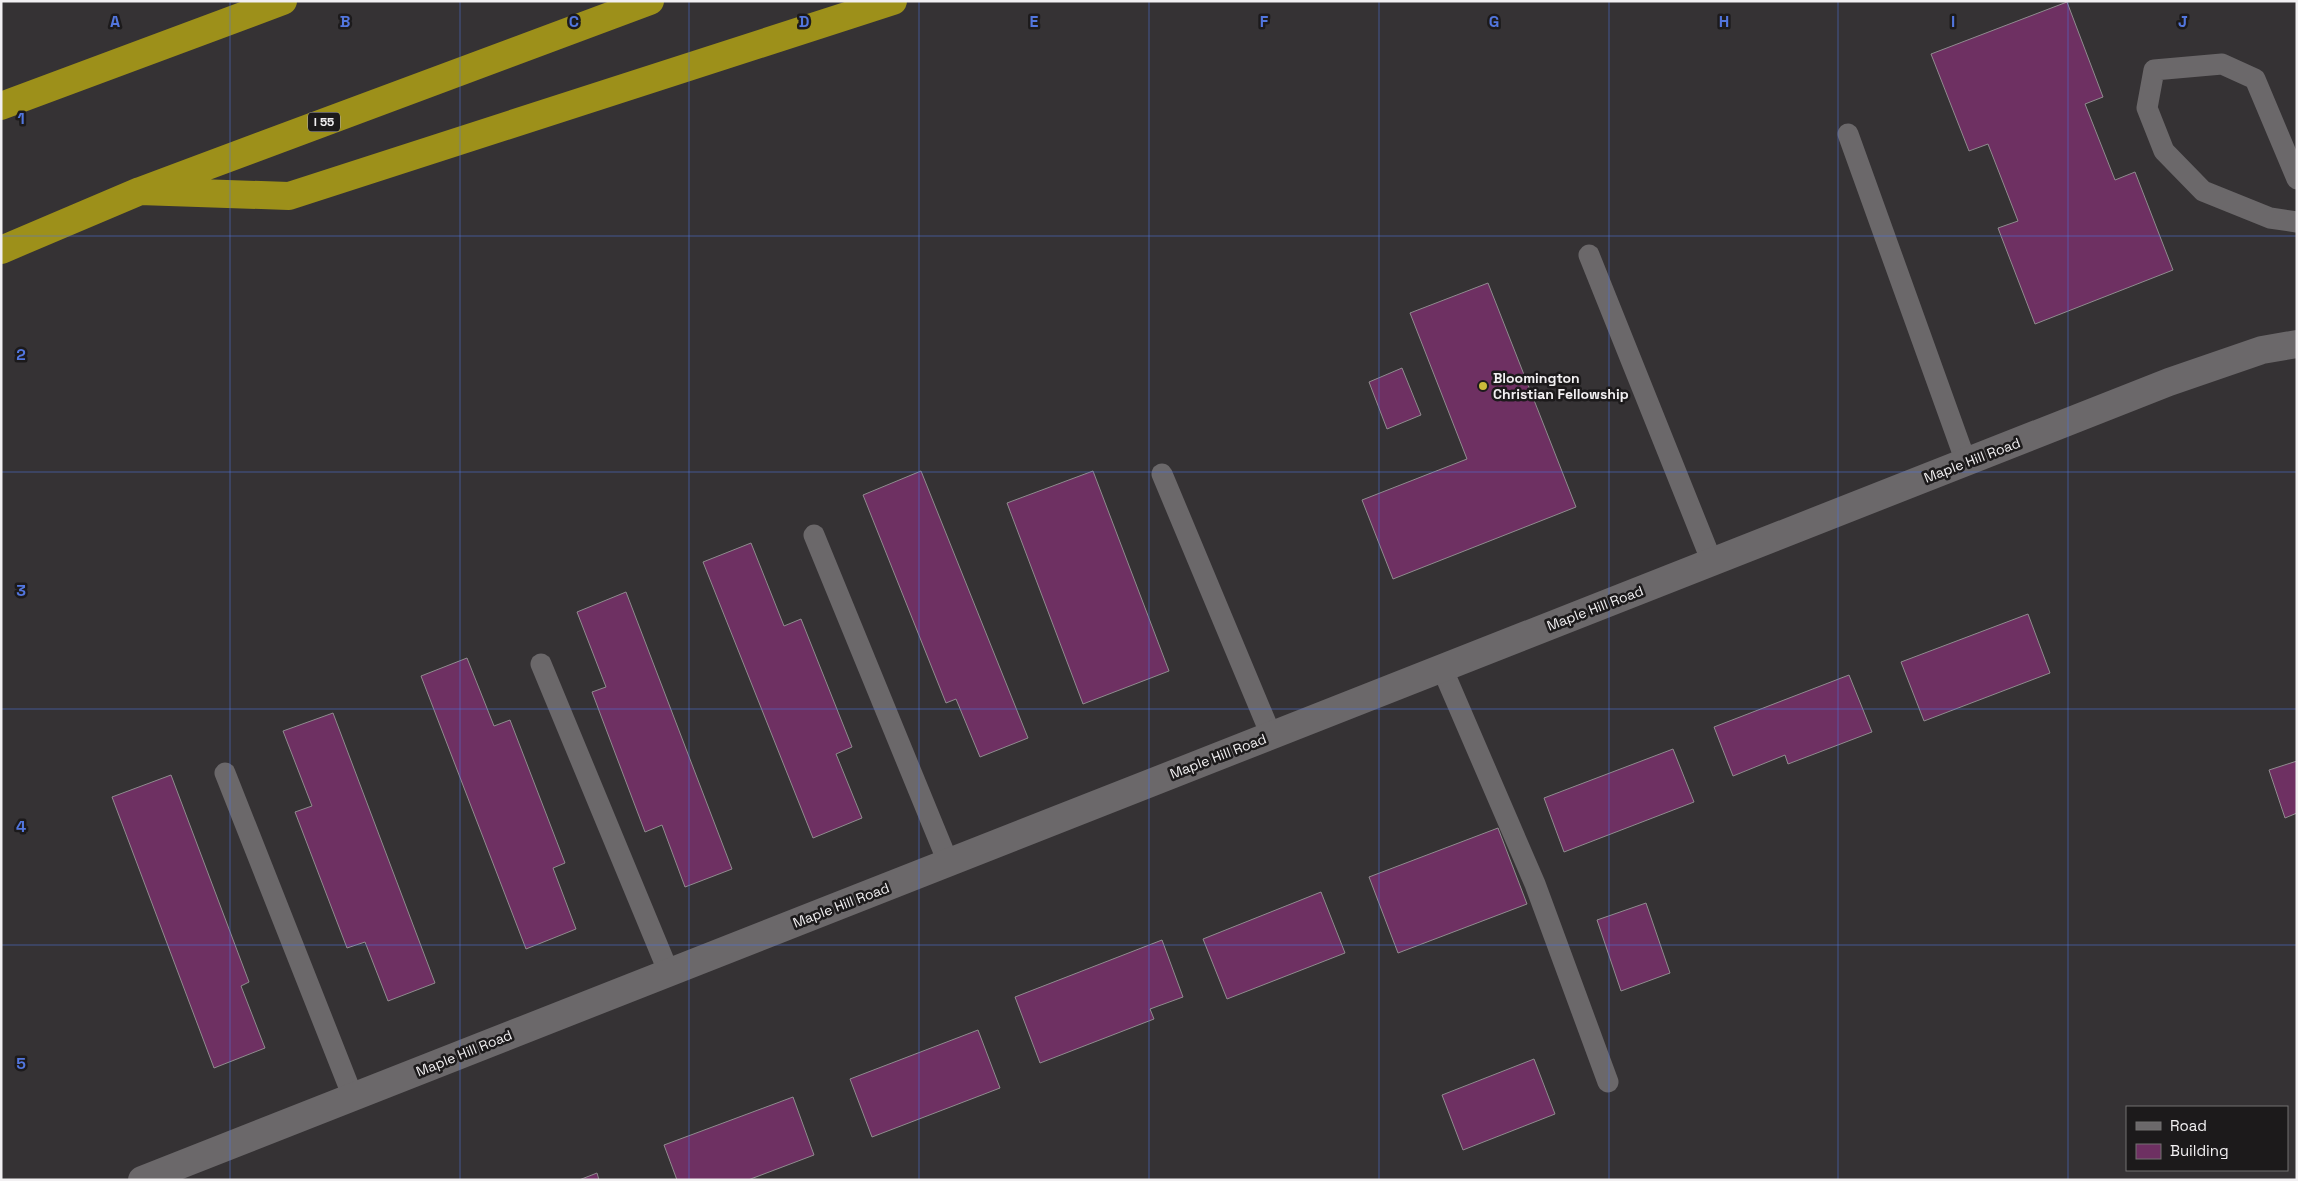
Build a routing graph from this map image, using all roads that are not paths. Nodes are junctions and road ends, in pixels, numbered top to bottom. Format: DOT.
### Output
graph roads {
  1 [pos="283,1"];
  2 [pos="650,1"];
  3 [pos="893,1"];
  4 [pos="1,106"];
  5 [pos="1848,134"];
  6 [pos="2297,179"];
  7 [pos="140,191"];
  8 [pos="2297,222"];
  9 [pos="1,250"];
  10 [pos="1589,255"];
  11 [pos="2297,344"];
  12 [pos="1966,462"];
  13 [pos="1162,474"];
  14 [pos="814,535"];
  15 [pos="1712,562"];
  16 [pos="541,664"];
  17 [pos="1442,668"];
  18 [pos="1271,735"];
  19 [pos="224,773"];
  20 [pos="948,862"];
  21 [pos="669,972"];
  22 [pos="1608,1082"];
  23 [pos="353,1097"];
  24 [pos="142,1180"];
  1 -- 4 [label="highway"];
  2 -- 7 [label="highway, I 55"];
  3 -- 7 [label="highway"];
  5 -- 12 [label="lane"];
  6 -- 8 [label="lane"];
  7 -- 9 [label="highway, I 55"];
  10 -- 15 [label="lane"];
  11 -- 12 [label="street, Maple Hill Road"];
  12 -- 15 [label="street, Maple Hill Road"];
  13 -- 18 [label="lane"];
  14 -- 20 [label="lane"];
  15 -- 17 [label="street, Maple Hill Road"];
  16 -- 21 [label="lane"];
  17 -- 18 [label="street, Maple Hill Road"];
  17 -- 22 [label="lane"];
  18 -- 20 [label="street, Maple Hill Road"];
  19 -- 23 [label="lane"];
  20 -- 21 [label="street, Maple Hill Road"];
  21 -- 23 [label="street, Maple Hill Road"];
  23 -- 24 [label="street, Maple Hill Road"];
}
